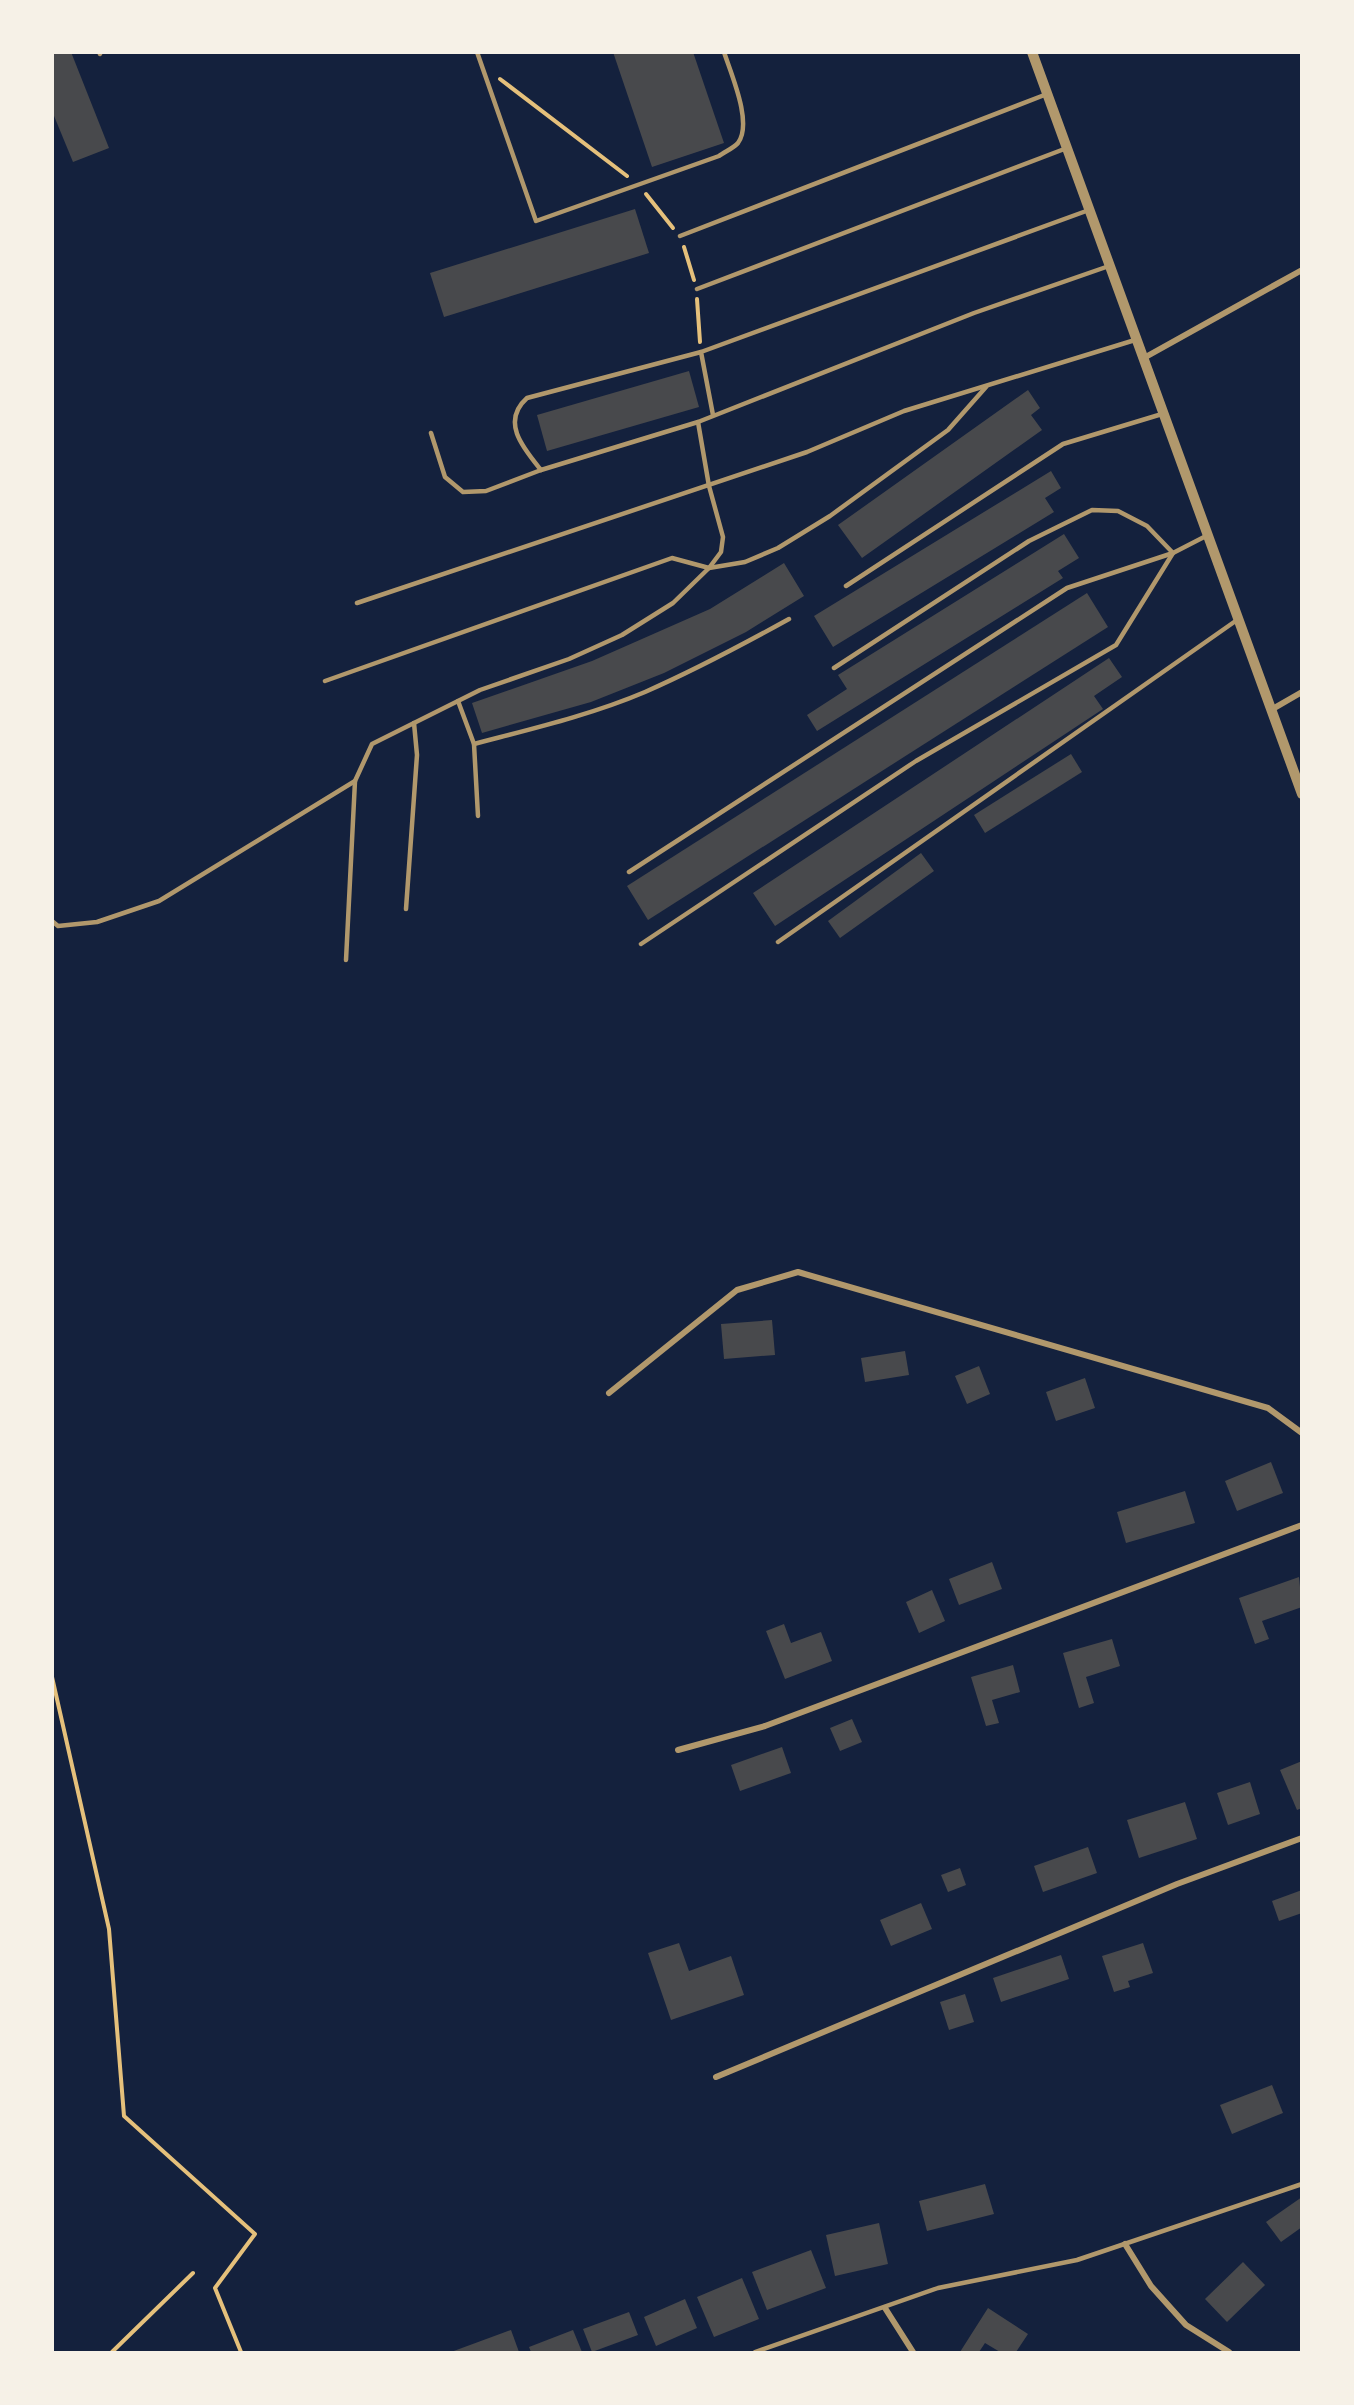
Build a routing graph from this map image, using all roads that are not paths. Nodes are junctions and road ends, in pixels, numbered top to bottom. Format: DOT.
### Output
graph roads {
  1 [pos="477,52"];
  2 [pos="724,52"];
  3 [pos="1032,52"];
  4 [pos="1047,94"];
  5 [pos="1067,148"];
  6 [pos="1089,210"];
  7 [pos="680,236"];
  8 [pos="1109,266"];
  9 [pos="1302,270"];
  10 [pos="697,289"];
  11 [pos="1135,340"];
  12 [pos="701,352"];
  13 [pos="1142,359"];
  14 [pos="987,386"];
  15 [pos="1162,414"];
  16 [pos="713,415"];
  17 [pos="698,422"];
  18 [pos="431,433"];
  19 [pos="541,470"];
  20 [pos="709,486"];
  21 [pos="1206,536"];
  22 [pos="1173,553"];
  23 [pos="709,568"];
  24 [pos="846,586"];
  25 [pos="357,603"];
  26 [pos="789,619"];
  27 [pos="1237,620"];
  28 [pos="834,668"];
  29 [pos="325,681"];
  30 [pos="1302,692"];
  31 [pos="458,701"];
  32 [pos="1269,710"];
  33 [pos="414,723"];
  34 [pos="474,744"];
  35 [pos="355,781"];
  36 [pos="1302,794"];
  37 [pos="478,816"];
  38 [pos="629,872"];
  39 [pos="406,909"];
  40 [pos="52,921"];
  41 [pos="778,942"];
  42 [pos="641,944"];
  43 [pos="346,960"];
  44 [pos="609,1393"];
  45 [pos="1302,1433"];
  46 [pos="1302,1525"];
  47 [pos="678,1750"];
  48 [pos="1302,1838"];
  49 [pos="716,2077"];
  50 [pos="1302,2184"];
  51 [pos="1125,2244"];
  52 [pos="885,2308"];
  53 [pos="755,2352"];
  54 [pos="913,2352"];
  55 [pos="1229,2352"];
  1 -- 2 [label="lane"];
  3 -- 4 [label="street"];
  4 -- 5 [label="street"];
  4 -- 7 [label="lane"];
  5 -- 6 [label="street"];
  5 -- 10 [label="lane"];
  6 -- 8 [label="street"];
  6 -- 12 [label="lane"];
  8 -- 11 [label="street"];
  8 -- 16 [label="lane"];
  9 -- 13 [label="street"];
  11 -- 13 [label="street"];
  11 -- 14 [label="lane"];
  12 -- 16 [label="lane"];
  12 -- 19 [label="lane"];
  13 -- 15 [label="street"];
  14 -- 20 [label="lane"];
  14 -- 23 [label="lane"];
  15 -- 21 [label="street"];
  15 -- 24 [label="lane"];
  16 -- 17 [label="lane"];
  17 -- 19 [label="lane"];
  17 -- 20 [label="lane"];
  18 -- 19 [label="lane"];
  20 -- 23 [label="lane"];
  20 -- 25 [label="lane"];
  21 -- 22 [label="lane"];
  21 -- 27 [label="street"];
  22 -- 28 [label="lane"];
  22 -- 38 [label="lane"];
  22 -- 42 [label="lane"];
  23 -- 29 [label="lane"];
  23 -- 31 [label="lane"];
  26 -- 34 [label="lane"];
  27 -- 32 [label="street"];
  27 -- 41 [label="lane"];
  30 -- 32 [label="street"];
  31 -- 33 [label="lane"];
  31 -- 34 [label="lane"];
  32 -- 36 [label="street"];
  33 -- 35 [label="lane"];
  33 -- 39 [label="lane"];
  34 -- 37 [label="lane"];
  35 -- 40 [label="lane"];
  35 -- 43 [label="lane"];
  44 -- 45 [label="street"];
  46 -- 47 [label="street"];
  48 -- 49 [label="street"];
  50 -- 51 [label="lane"];
  51 -- 52 [label="lane"];
  51 -- 55 [label="street"];
  52 -- 53 [label="lane"];
  52 -- 54 [label="street"];
}
